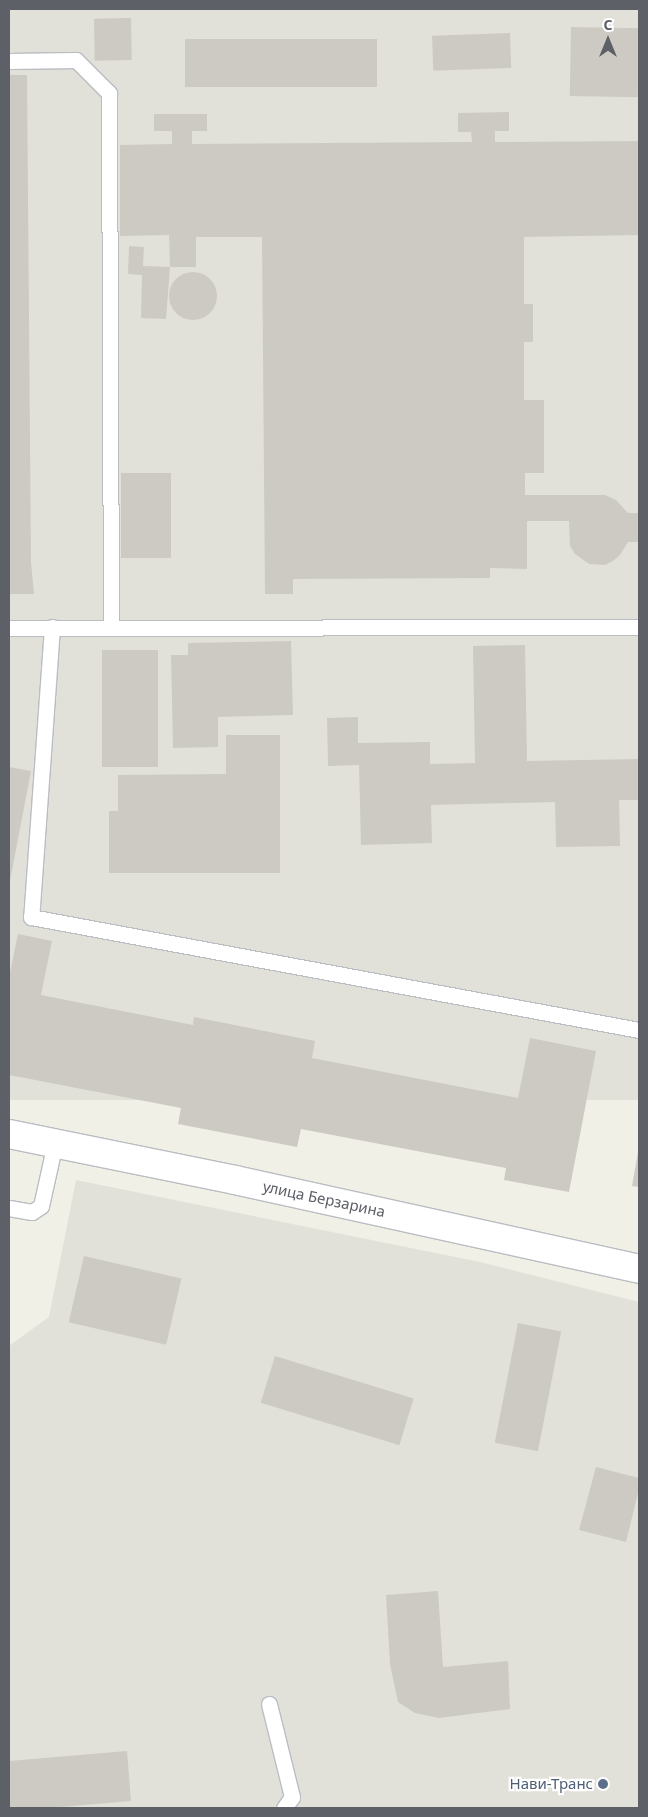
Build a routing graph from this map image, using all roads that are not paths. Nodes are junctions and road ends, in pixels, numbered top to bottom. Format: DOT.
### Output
graph roads {
  1 [pos="9,61"];
  2 [pos="111,626"];
  3 [pos="52,627"];
  4 [pos="639,627"];
  5 [pos="9,628"];
  6 [pos="639,1030"];
  7 [pos="9,1134"];
  8 [pos="55,1143"];
  9 [pos="9,1208"];
  10 [pos="639,1269"];
  11 [pos="269,1704"];
  12 [pos="284,1808"];
  1 -- 2 [label="lane"];
  2 -- 3 [label="lane"];
  2 -- 4 [label="lane"];
  3 -- 5 [label="lane"];
  3 -- 6 [label="lane"];
  7 -- 8 [label="street, улица Берзарина"];
  8 -- 9 [label="lane"];
  8 -- 10 [label="street, улица Берзарина"];
  11 -- 12 [label="lane"];
}
